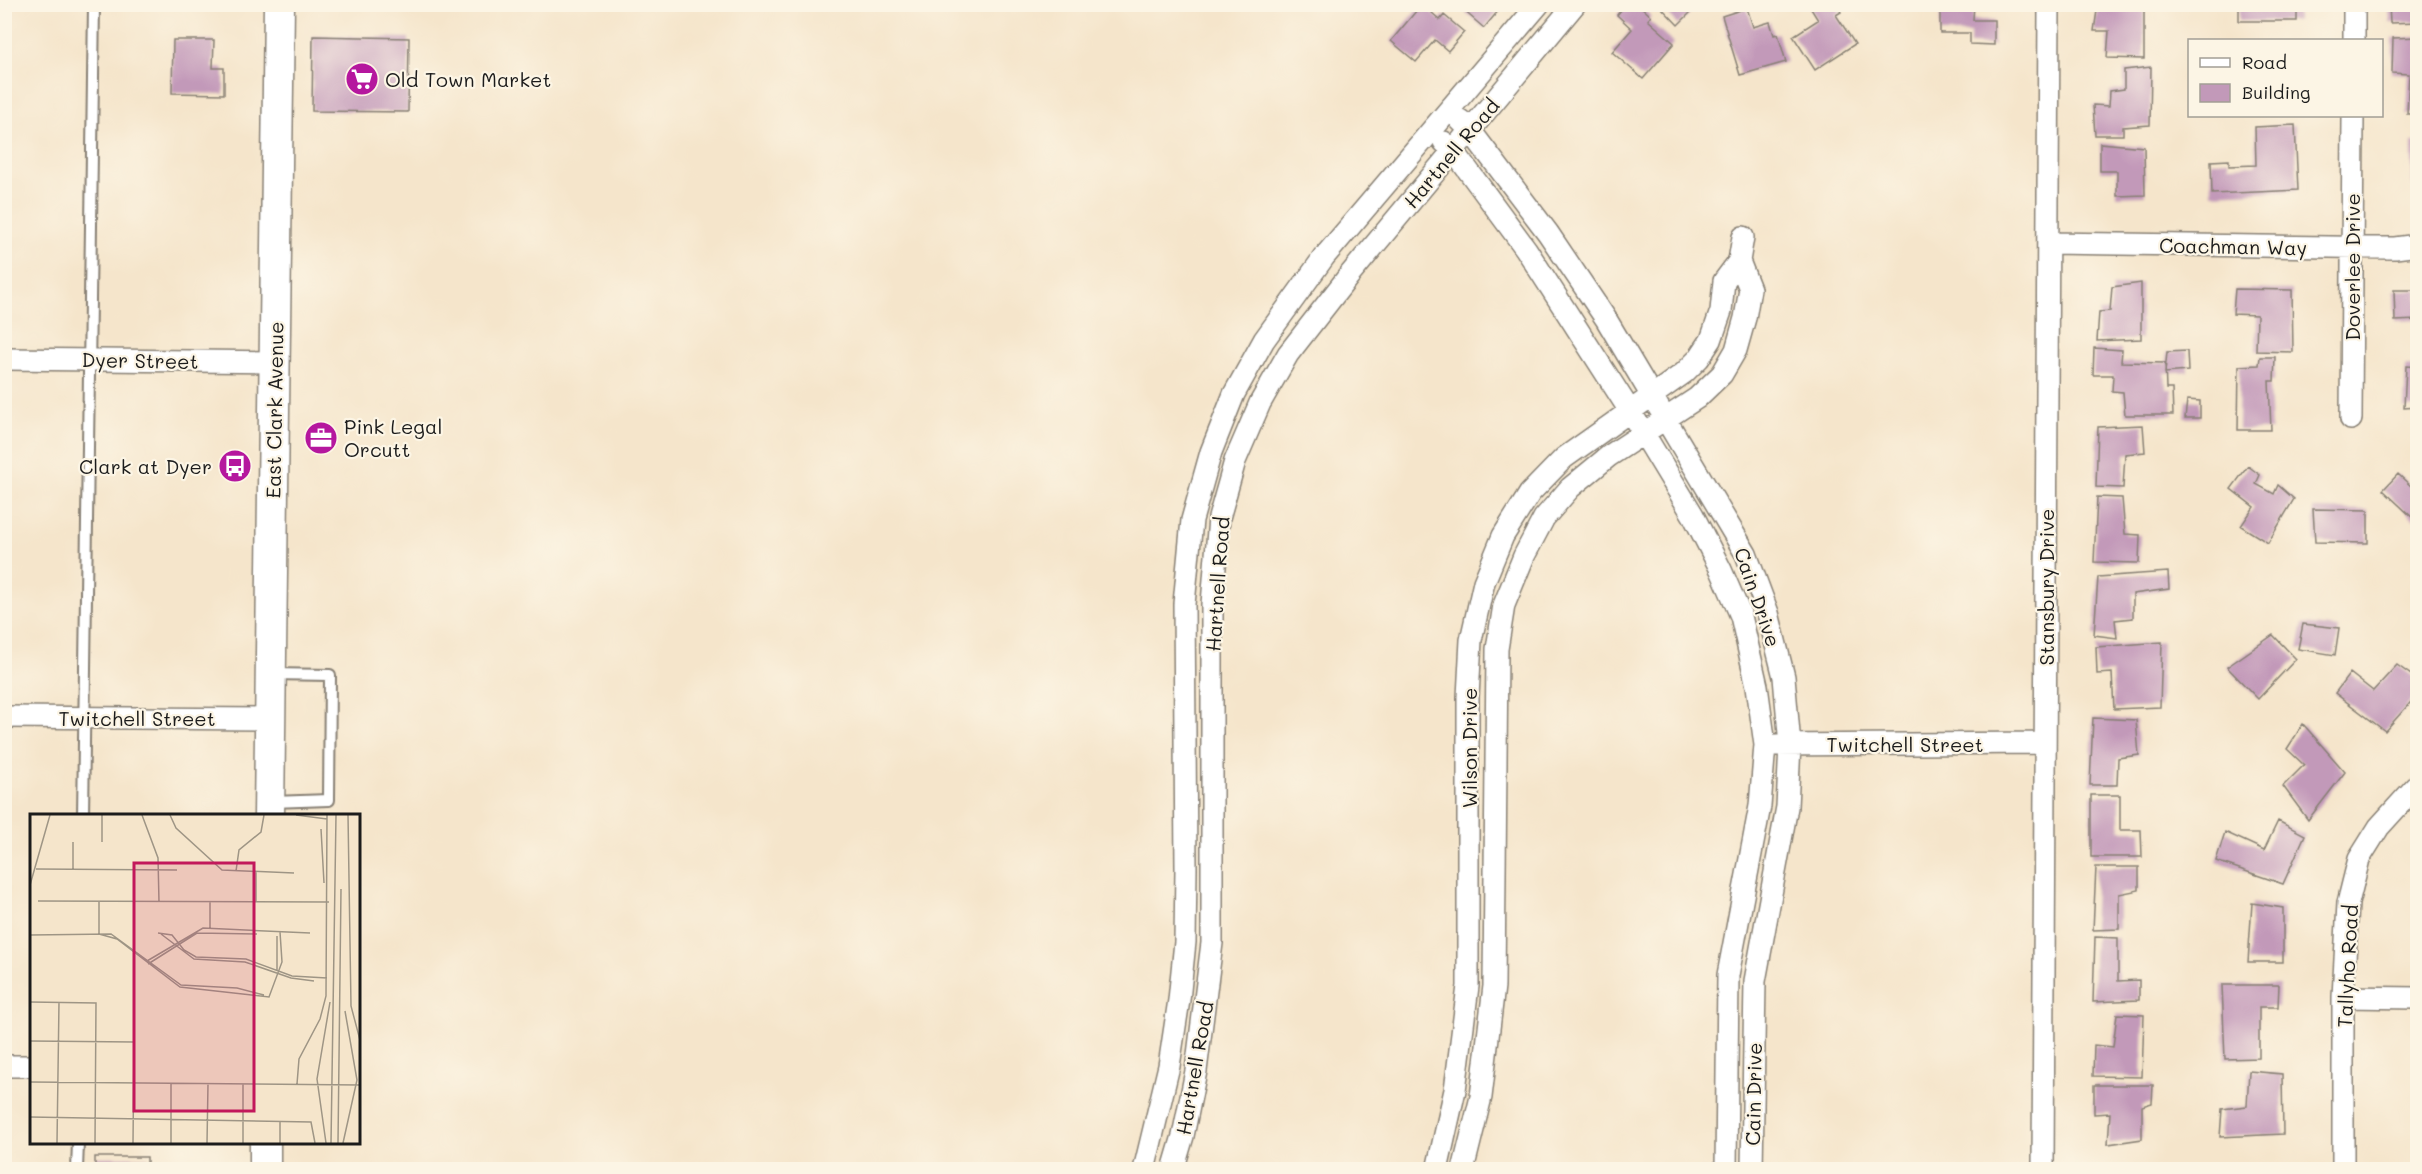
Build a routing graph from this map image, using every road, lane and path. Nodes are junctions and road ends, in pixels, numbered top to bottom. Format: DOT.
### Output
graph roads {
  1 [pos="94,4"];
  2 [pos="279,4"];
  3 [pos="1539,4"];
  4 [pos="1575,4"];
  5 [pos="2049,4"];
  6 [pos="2354,4"];
  7 [pos="2354,39"];
  8 [pos="1449,111"];
  9 [pos="2353,117"];
  10 [pos="1470,129"];
  11 [pos="1432,132"];
  12 [pos="1453,150"];
  13 [pos="1743,237"];
  14 [pos="2048,243"];
  15 [pos="2418,245"];
  16 [pos="2352,248"];
  17 [pos="1739,261"];
  18 [pos="4,359"];
  19 [pos="89,360"];
  20 [pos="275,362"];
  21 [pos="1652,395"];
  22 [pos="1630,411"];
  23 [pos="1665,418"];
  24 [pos="2351,419"];
  25 [pos="1644,434"];
  26 [pos="1184,604"];
  27 [pos="1212,604"];
  28 [pos="271,674"];
  29 [pos="4,717"];
  30 [pos="84,718"];
  31 [pos="270,719"];
  32 [pos="2045,743"];
  33 [pos="1765,745"];
  34 [pos="1790,745"];
  35 [pos="2418,784"];
  36 [pos="269,809"];
  37 [pos="83,814"];
  38 [pos="1496,854"];
  39 [pos="1470,856"];
  40 [pos="1186,869"];
  41 [pos="1213,869"];
  42 [pos="2343,997"];
  43 [pos="2418,998"];
  44 [pos="4,1066"];
  45 [pos="30,1066"];
  46 [pos="1727,1129"];
  47 [pos="1752,1129"];
  48 [pos="78,1144"];
  49 [pos="265,1144"];
  50 [pos="77,1170"];
  51 [pos="265,1170"];
  52 [pos="1144,1170"];
  53 [pos="1173,1170"];
  54 [pos="1437,1170"];
  55 [pos="1463,1170"];
  56 [pos="1726,1170"];
  57 [pos="1752,1170"];
  58 [pos="2043,1170"];
  59 [pos="2343,1170"];
  1 -- 19 [label="lane"];
  2 -- 20 [label="main road, East Clark Avenue"];
  3 -- 8 [label="street, Hartnell Road"];
  4 -- 10 [label="street, Hartnell Road"];
  5 -- 14 [label="street, Stansbury Drive"];
  6 -- 7 [label="street"];
  8 -- 10 [label="street, Cain Drive"];
  8 -- 11 [label="street, Hartnell Road"];
  9 -- 16 [label="street, Doverlee Drive"];
  10 -- 12 [label="street, Hartnell Road"];
  10 -- 21 [label="street, Cain Drive"];
  11 -- 12 [label="street, Cain Drive"];
  11 -- 26 [label="street, Hartnell Road"];
  12 -- 22 [label="street, Cain Drive"];
  12 -- 27 [label="street, Hartnell Road"];
  13 -- 17 [label="street"];
  14 -- 16 [label="street, Coachman Way"];
  14 -- 32 [label="street, Stansbury Drive"];
  15 -- 16 [label="street, Coachman Way"];
  16 -- 24 [label="street, Doverlee Drive"];
  17 -- 21 [label="street, Wilson Drive"];
  17 -- 23 [label="street, Wilson Drive"];
  18 -- 19 [label="street, Dyer Street"];
  19 -- 20 [label="street, Dyer Street"];
  19 -- 30 [label="lane"];
  20 -- 28 [label="main road, East Clark Avenue"];
  21 -- 22 [label="street, Wilson Drive"];
  21 -- 23 [label="street, Cain Drive"];
  22 -- 25 [label="street, Cain Drive"];
  22 -- 39 [label="street, Wilson Drive"];
  23 -- 25 [label="street, Wilson Drive"];
  23 -- 34 [label="street, Cain Drive"];
  25 -- 33 [label="street, Cain Drive"];
  25 -- 38 [label="street, Wilson Drive"];
  26 -- 27 [label="street"];
  26 -- 40 [label="street, Hartnell Road"];
  27 -- 41 [label="street, Hartnell Road"];
  28 -- 31 [label="main road, East Clark Avenue"];
  28 -- 36 [label="lane"];
  29 -- 30 [label="street, Twitchell Street"];
  30 -- 31 [label="street, Twitchell Street"];
  30 -- 37 [label="lane"];
  31 -- 36 [label="main road, East Clark Avenue"];
  32 -- 34 [label="street, Twitchell Street"];
  32 -- 58 [label="street, Stansbury Drive"];
  33 -- 34 [label="street, Twitchell Street"];
  33 -- 46 [label="street, Cain Drive"];
  34 -- 47 [label="street, Cain Drive"];
  35 -- 42 [label="street, Tallyho Road"];
  38 -- 39 [label="street"];
  38 -- 55 [label="street, Wilson Drive"];
  39 -- 54 [label="street, Wilson Drive"];
  40 -- 41 [label="street"];
  40 -- 52 [label="street, Hartnell Road"];
  41 -- 53 [label="street, Hartnell Road"];
  42 -- 43 [label="street"];
  42 -- 59 [label="street, Tallyho Road"];
  44 -- 45 [label="street"];
  46 -- 47 [label="street"];
  46 -- 56 [label="street, Cain Drive"];
  47 -- 57 [label="street, Cain Drive"];
  48 -- 50 [label="lane"];
  49 -- 51 [label="main road"];
}
